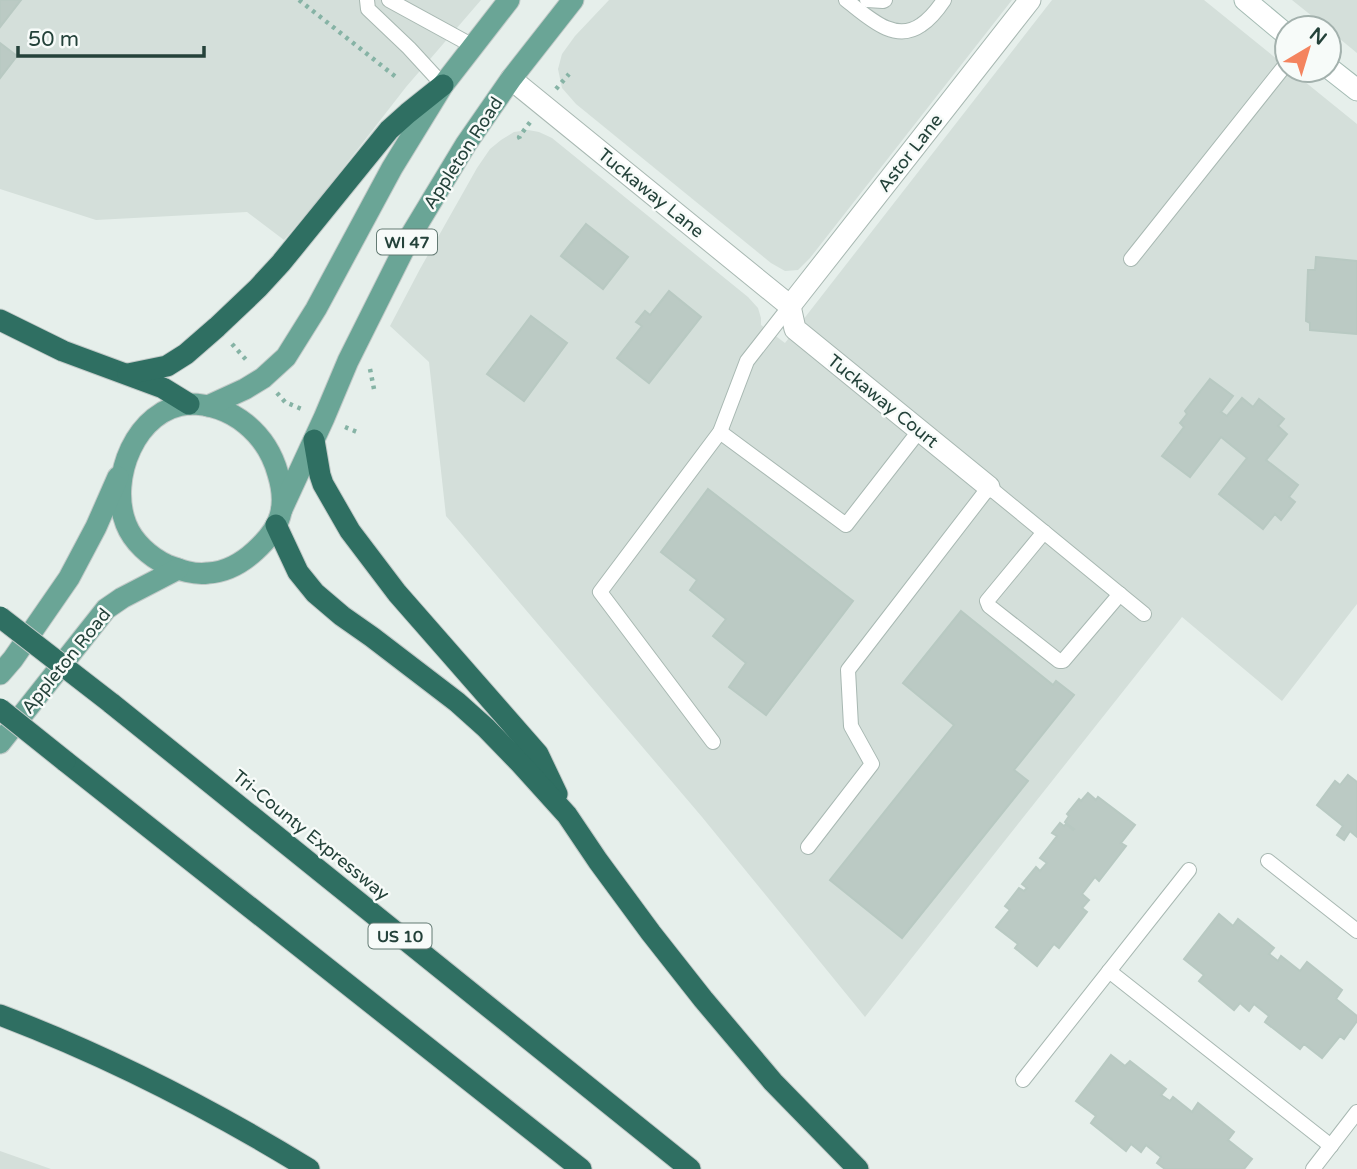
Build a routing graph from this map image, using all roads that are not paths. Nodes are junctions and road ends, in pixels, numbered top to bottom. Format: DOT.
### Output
graph roads {
  1 [pos="367,0"];
  2 [pos="389,0"];
  3 [pos="509,0"];
  4 [pos="573,0"];
  5 [pos="846,0"];
  6 [pos="867,0"];
  7 [pos="885,0"];
  8 [pos="944,0"];
  9 [pos="1030,0"];
  10 [pos="1245,0"];
  11 [pos="1273,23"];
  12 [pos="473,46"];
  13 [pos="511,79"];
  14 [pos="1343,79"];
  15 [pos="1273,80"];
  16 [pos="443,85"];
  17 [pos="1357,90"];
  18 [pos="1131,258"];
  19 [pos="790,306"];
  20 [pos="0,320"];
  21 [pos="128,374"];
  22 [pos="198,405"];
  23 [pos="919,431"];
  24 [pos="720,432"];
  25 [pos="314,440"];
  26 [pos="127,456"];
  27 [pos="989,487"];
  28 [pos="279,517"];
  29 [pos="1044,532"];
  30 [pos="178,569"];
  31 [pos="1120,594"];
  32 [pos="1144,614"];
  33 [pos="0,617"];
  34 [pos="0,674"];
  35 [pos="0,709"];
  36 [pos="713,742"];
  37 [pos="0,743"];
  38 [pos="567,815"];
  39 [pos="808,847"];
  40 [pos="1268,861"];
  41 [pos="1189,870"];
  42 [pos="1357,931"];
  43 [pos="1109,971"];
  44 [pos="0,1014"];
  45 [pos="1023,1080"];
  46 [pos="1357,1112"];
  47 [pos="1331,1146"];
  48 [pos="309,1169"];
  49 [pos="581,1169"];
  50 [pos="690,1169"];
  51 [pos="858,1169"];
  52 [pos="1313,1169"];
  1 -- 16 [label="lane"];
  2 -- 12 [label="lane"];
  3 -- 12 [label="main road"];
  4 -- 13 [label="main road, Appleton Road / WI 47"];
  5 -- 8 [label="lane"];
  6 -- 7 [label="lane"];
  9 -- 19 [label="street, Astor Lane"];
  10 -- 11 [label="street"];
  12 -- 16 [label="main road"];
  13 -- 19 [label="street, Tuckaway Lane"];
  13 -- 25 [label="main road, Appleton Road / WI 47"];
  14 -- 17 [label="street"];
  15 -- 18 [label="lane"];
  16 -- 21 [label="highway"];
  16 -- 22 [label="main road"];
  19 -- 23 [label="street, Tuckaway Court"];
  19 -- 24 [label="lane"];
  20 -- 21 [label="highway"];
  21 -- 22 [label="highway"];
  22 -- 26 [label="main road"];
  22 -- 28 [label="main road"];
  23 -- 24 [label="lane"];
  23 -- 27 [label="street, Tuckaway Court"];
  24 -- 36 [label="lane"];
  25 -- 28 [label="main road, Appleton Road / WI 47"];
  25 -- 38 [label="highway"];
  26 -- 30 [label="main road"];
  26 -- 34 [label="main road"];
  27 -- 29 [label="lane"];
  27 -- 39 [label="lane"];
  28 -- 30 [label="main road"];
  28 -- 38 [label="highway"];
  29 -- 31 [label="lane"];
  29 -- 31 [label="lane"];
  30 -- 37 [label="main road, Appleton Road"];
  31 -- 32 [label="lane"];
  33 -- 50 [label="highway, Tri-County Expressway / US 10, bridge"];
  35 -- 49 [label="highway, bridge"];
  38 -- 51 [label="highway"];
  40 -- 42 [label="lane"];
  41 -- 43 [label="lane"];
  43 -- 45 [label="lane"];
  43 -- 47 [label="lane"];
  44 -- 48 [label="highway"];
  46 -- 47 [label="lane"];
  47 -- 52 [label="lane"];
}
